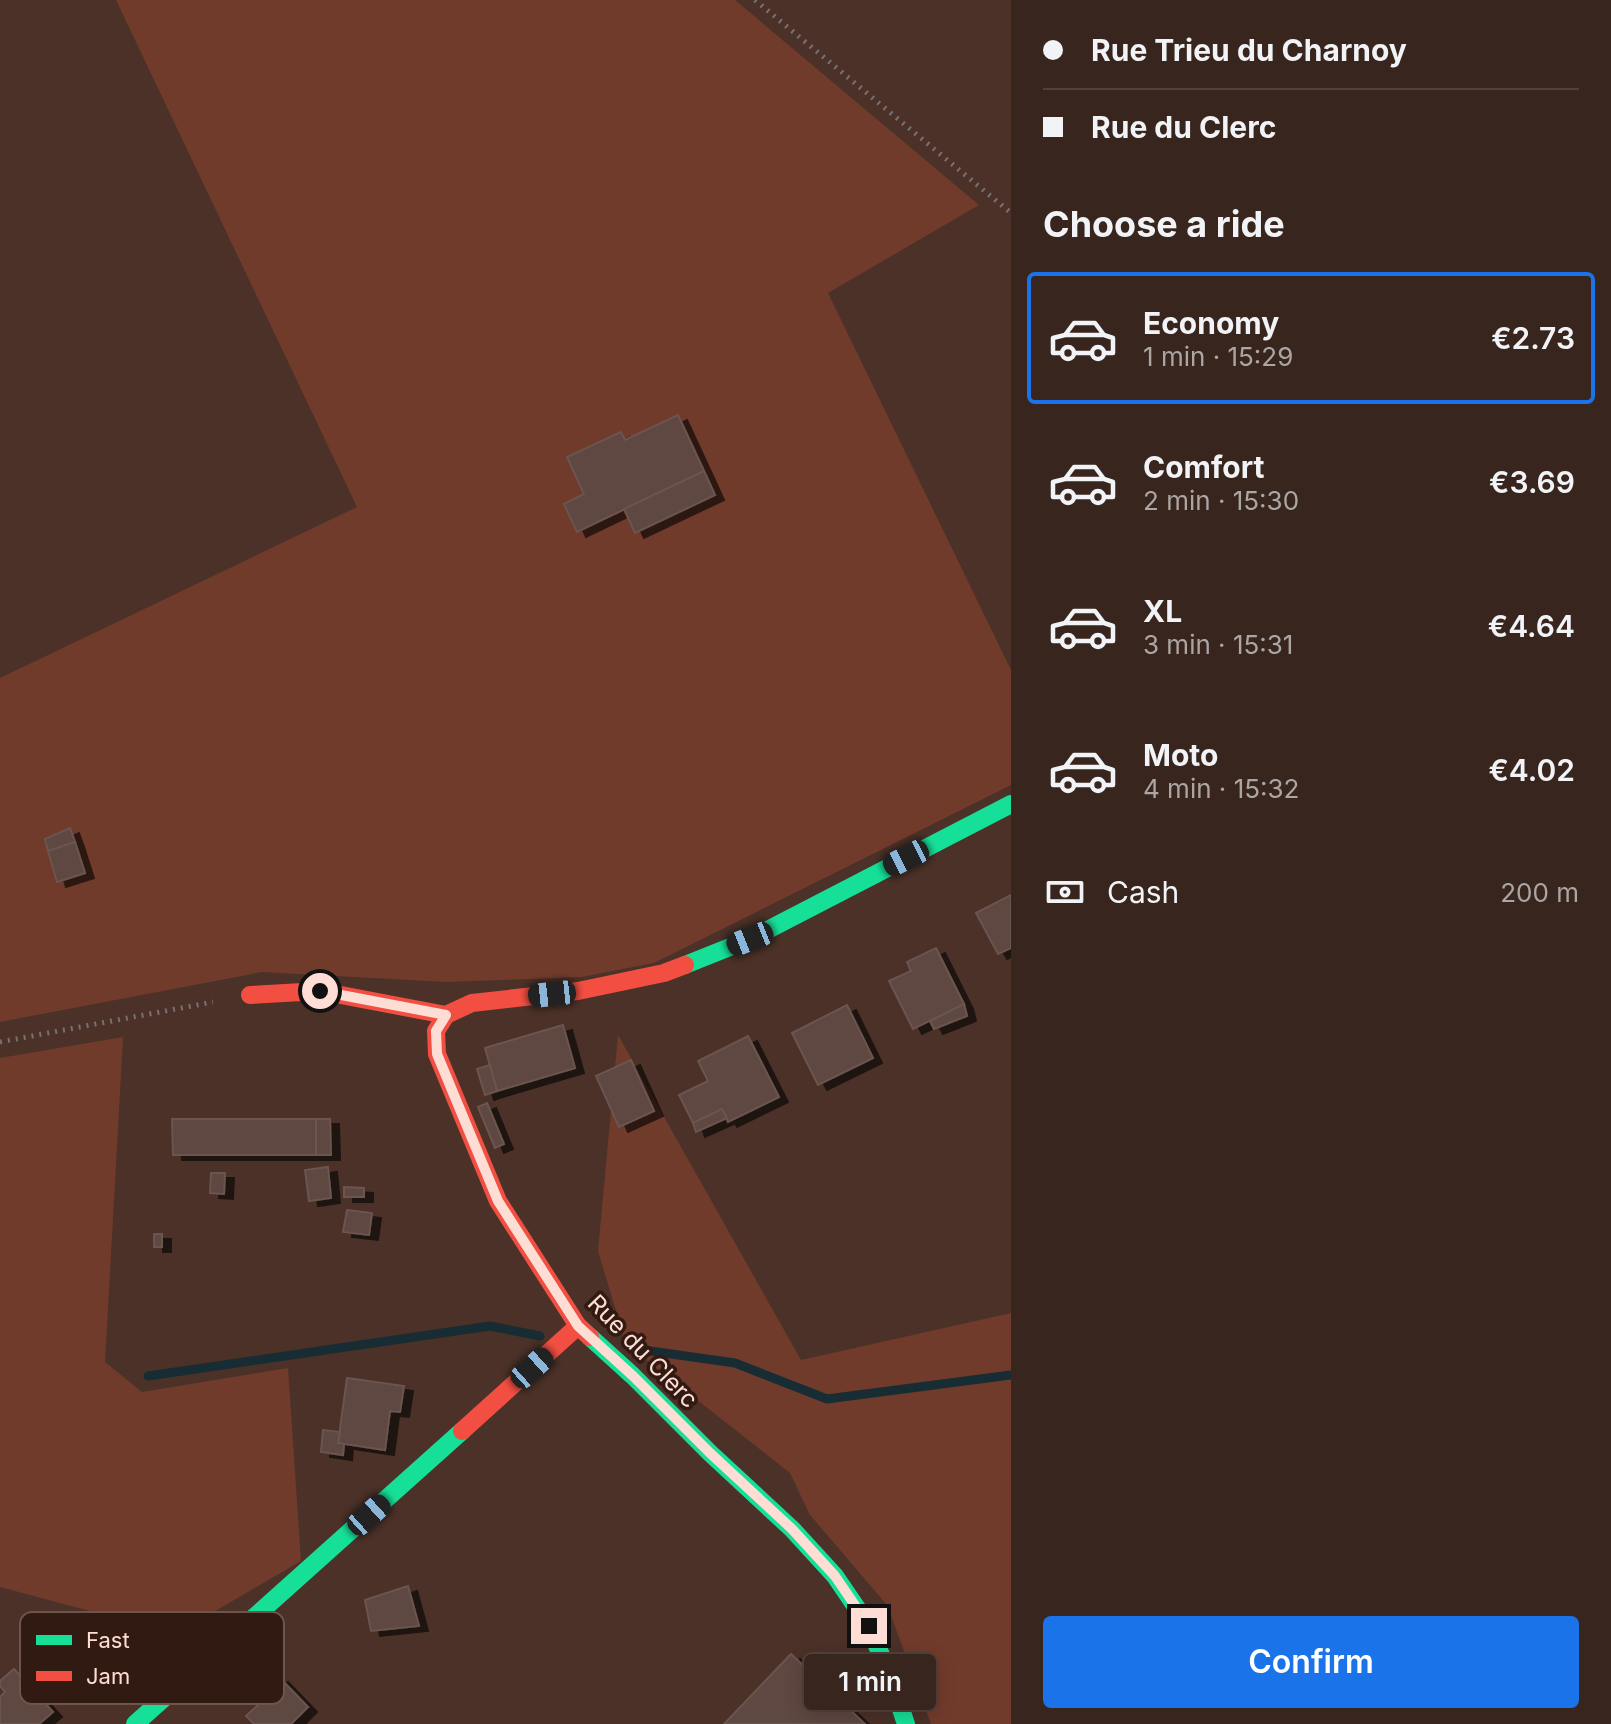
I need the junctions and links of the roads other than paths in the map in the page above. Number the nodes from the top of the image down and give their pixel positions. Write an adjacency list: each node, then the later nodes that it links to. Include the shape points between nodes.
1 (1011, 804): 3 (street, via 750,939 664,973 578,991 472,1003)
2 (250, 995): 3 (street, via 320,991)
3 (446, 1015): 4 (street, Rue du Clerc, via 436,1031 437,1054 498,1201)
4 (578, 1326): 5 (street); 8 (street, Rue du Clerc, via 835,1576 869,1626)
5 (260, 1612)
6 (157, 1704): 7 (street)
7 (135, 1724)
8 (906, 1724)

